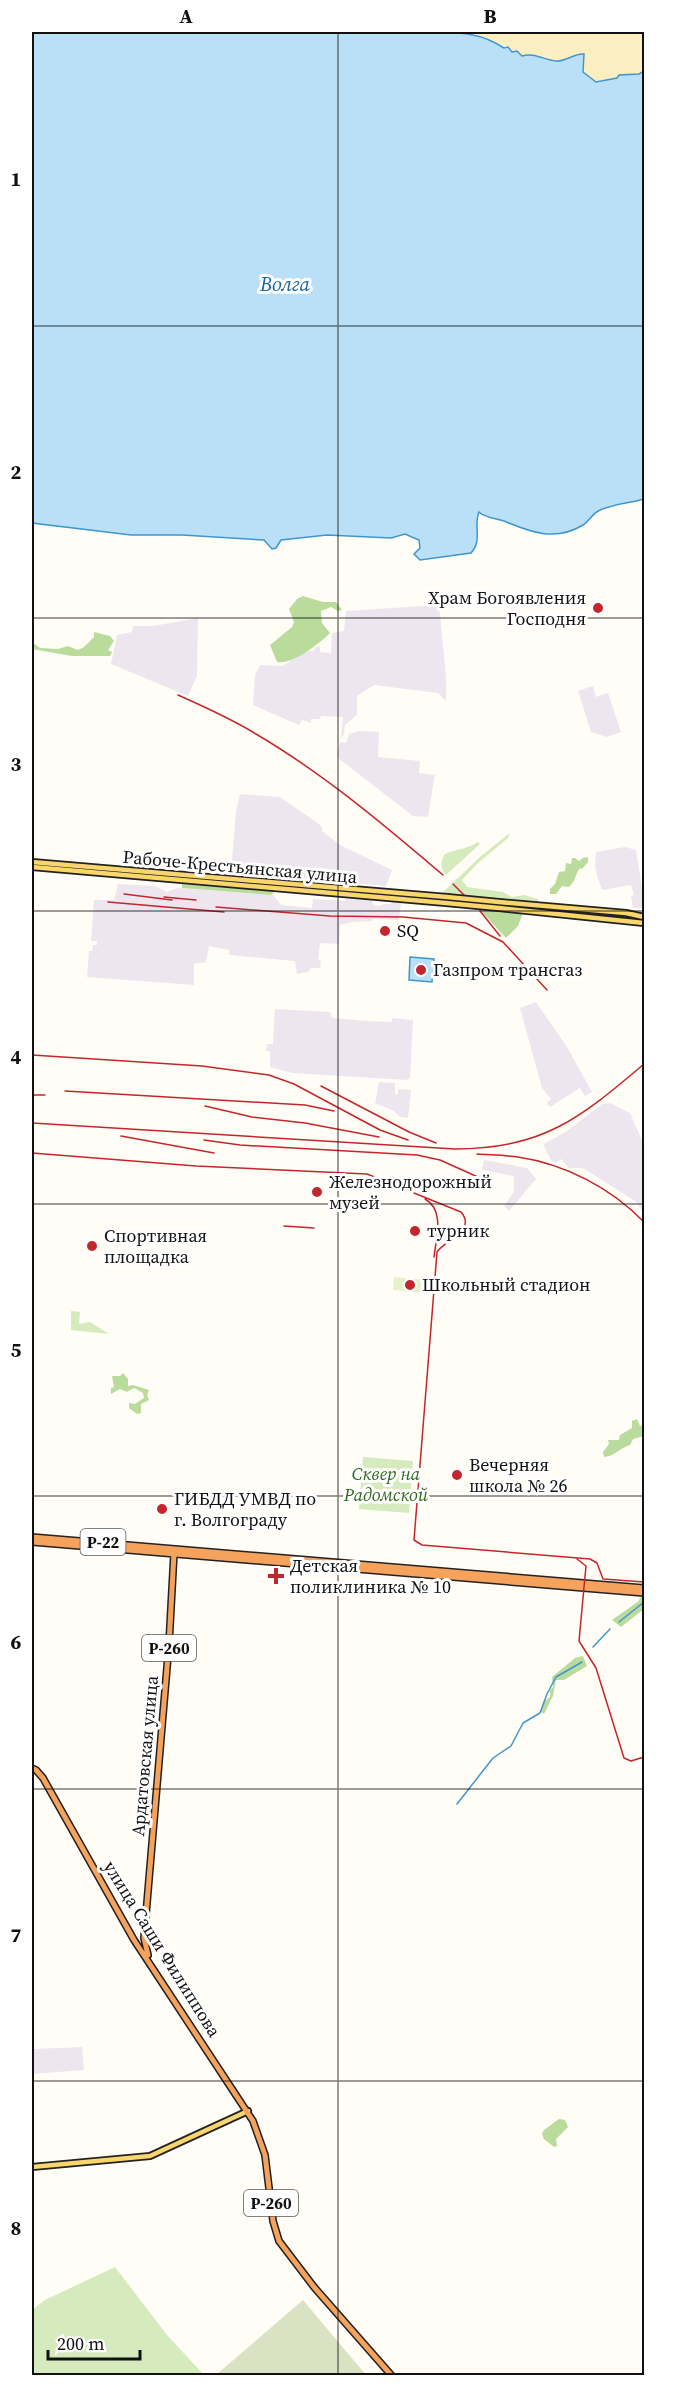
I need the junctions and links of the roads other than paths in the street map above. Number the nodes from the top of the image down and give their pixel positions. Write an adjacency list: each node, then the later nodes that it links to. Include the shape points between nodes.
1 (32, 862): 3 (main road, Рабоче-Крестьянская улица)
2 (32, 867): 3 (main road, Рабоче-Крестьянская улица)
3 (446, 900): 4 (main road, bridge)
4 (499, 904): 5 (main road); 6 (main road)
5 (644, 917)
6 (645, 924)
7 (32, 1537): 9 (highway, Р-22)
8 (32, 1542): 9 (highway, Р-22)
9 (175, 1551): 10 (highway, Р-22); 11 (highway, Р-22); 13 (highway, Ардатовская улица / Р-260)
10 (645, 1588)
11 (645, 1593)
12 (34, 1769): 14 (highway, улица Саши Филиппова / Р-260, via 43,1778)
13 (144, 1938): 14 (highway); 15 (highway, Ардатовская улица / Р-260)
14 (135, 1941): 15 (highway, улица Саши Филиппова / Р-260)
15 (152, 1965): 16 (highway, улица Саши Филиппова / Р-260)
16 (248, 2111): 17 (main road, via 150,2156); 18 (highway, Р-260, via 265,2155 279,2241)
17 (32, 2167)
18 (392, 2376)

